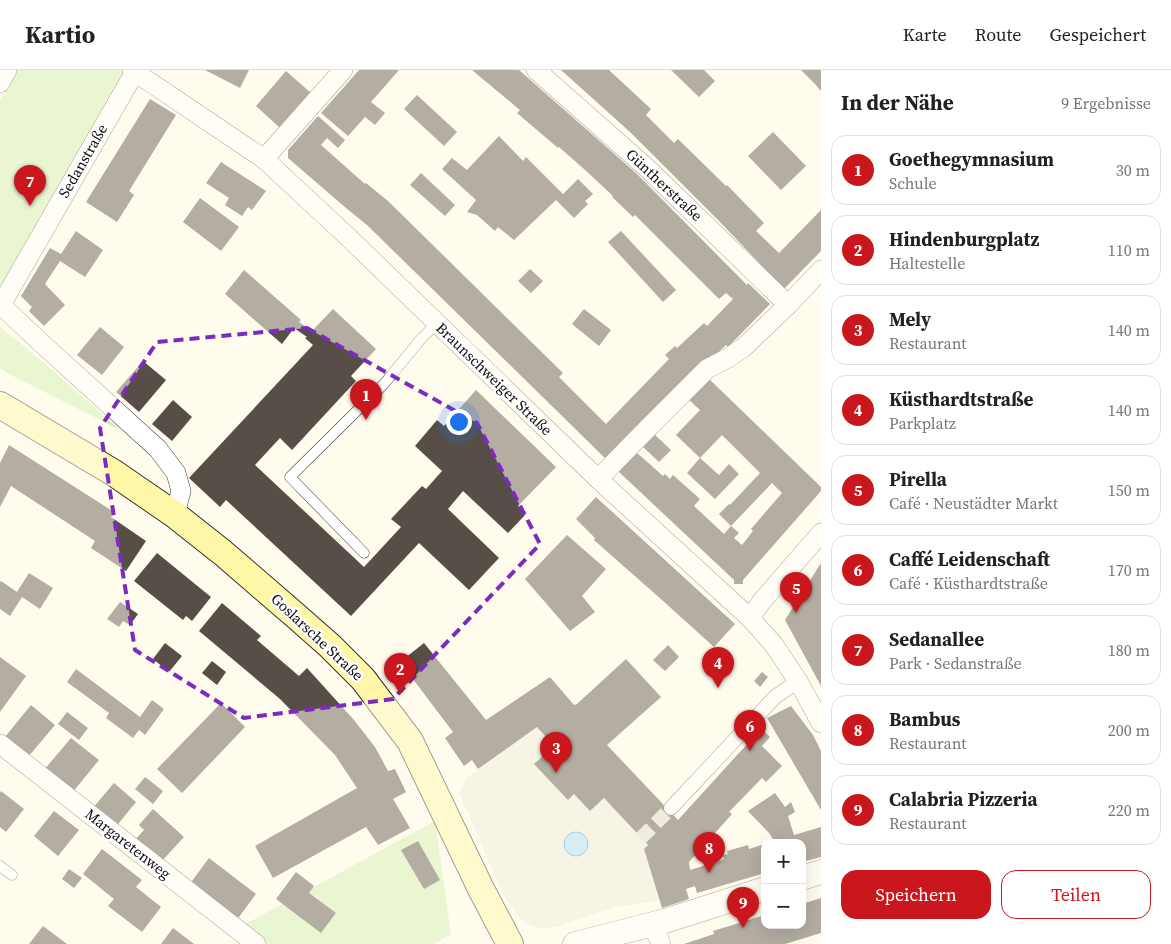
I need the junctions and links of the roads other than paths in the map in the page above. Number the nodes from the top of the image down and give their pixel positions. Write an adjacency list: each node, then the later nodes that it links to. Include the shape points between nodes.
1 (7, 70): 5 (street)
2 (134, 70): 6 (street, Braunschweiger Straße); 8 (street, Sedanstraße)
3 (343, 70): 6 (street)
4 (536, 70): 9 (street, Güntherstraße, via 647,168)
5 (0, 83)
6 (264, 159): 10 (street, Braunschweiger Straße)
7 (821, 270): 9 (street)
8 (1, 305): 13 (street, via 158,449 176,473 180,491)
9 (788, 305): 12 (street, via 743,348 708,369)
10 (437, 323): 12 (street, Braunschweiger Straße); 15 (lane, via 384,384 290,477)
11 (2, 411): 13 (main road, Goslarsche Straße, via 114,473)
12 (598, 479): 16 (street, Braunschweiger Straße)
13 (175, 515): 28 (main road, Goslarsche Straße, via 289,609 363,679 410,741)
14 (821, 533): 16 (street)
15 (364, 553)
16 (750, 618): 17 (street, Braunschweiger Straße)
17 (798, 680): 18 (street, Braunschweiger Straße); 20 (street, via 775,696)
18 (821, 723)
19 (0, 744): 27 (street, Margaretenweg)
20 (671, 808)
21 (0, 866): 23 (lane)
22 (821, 872): 24 (street)
23 (12, 876)
24 (806, 877)
25 (761, 891): 26 (street)
26 (657, 934): 29 (street)
27 (256, 944)
28 (510, 944)
29 (575, 944)

